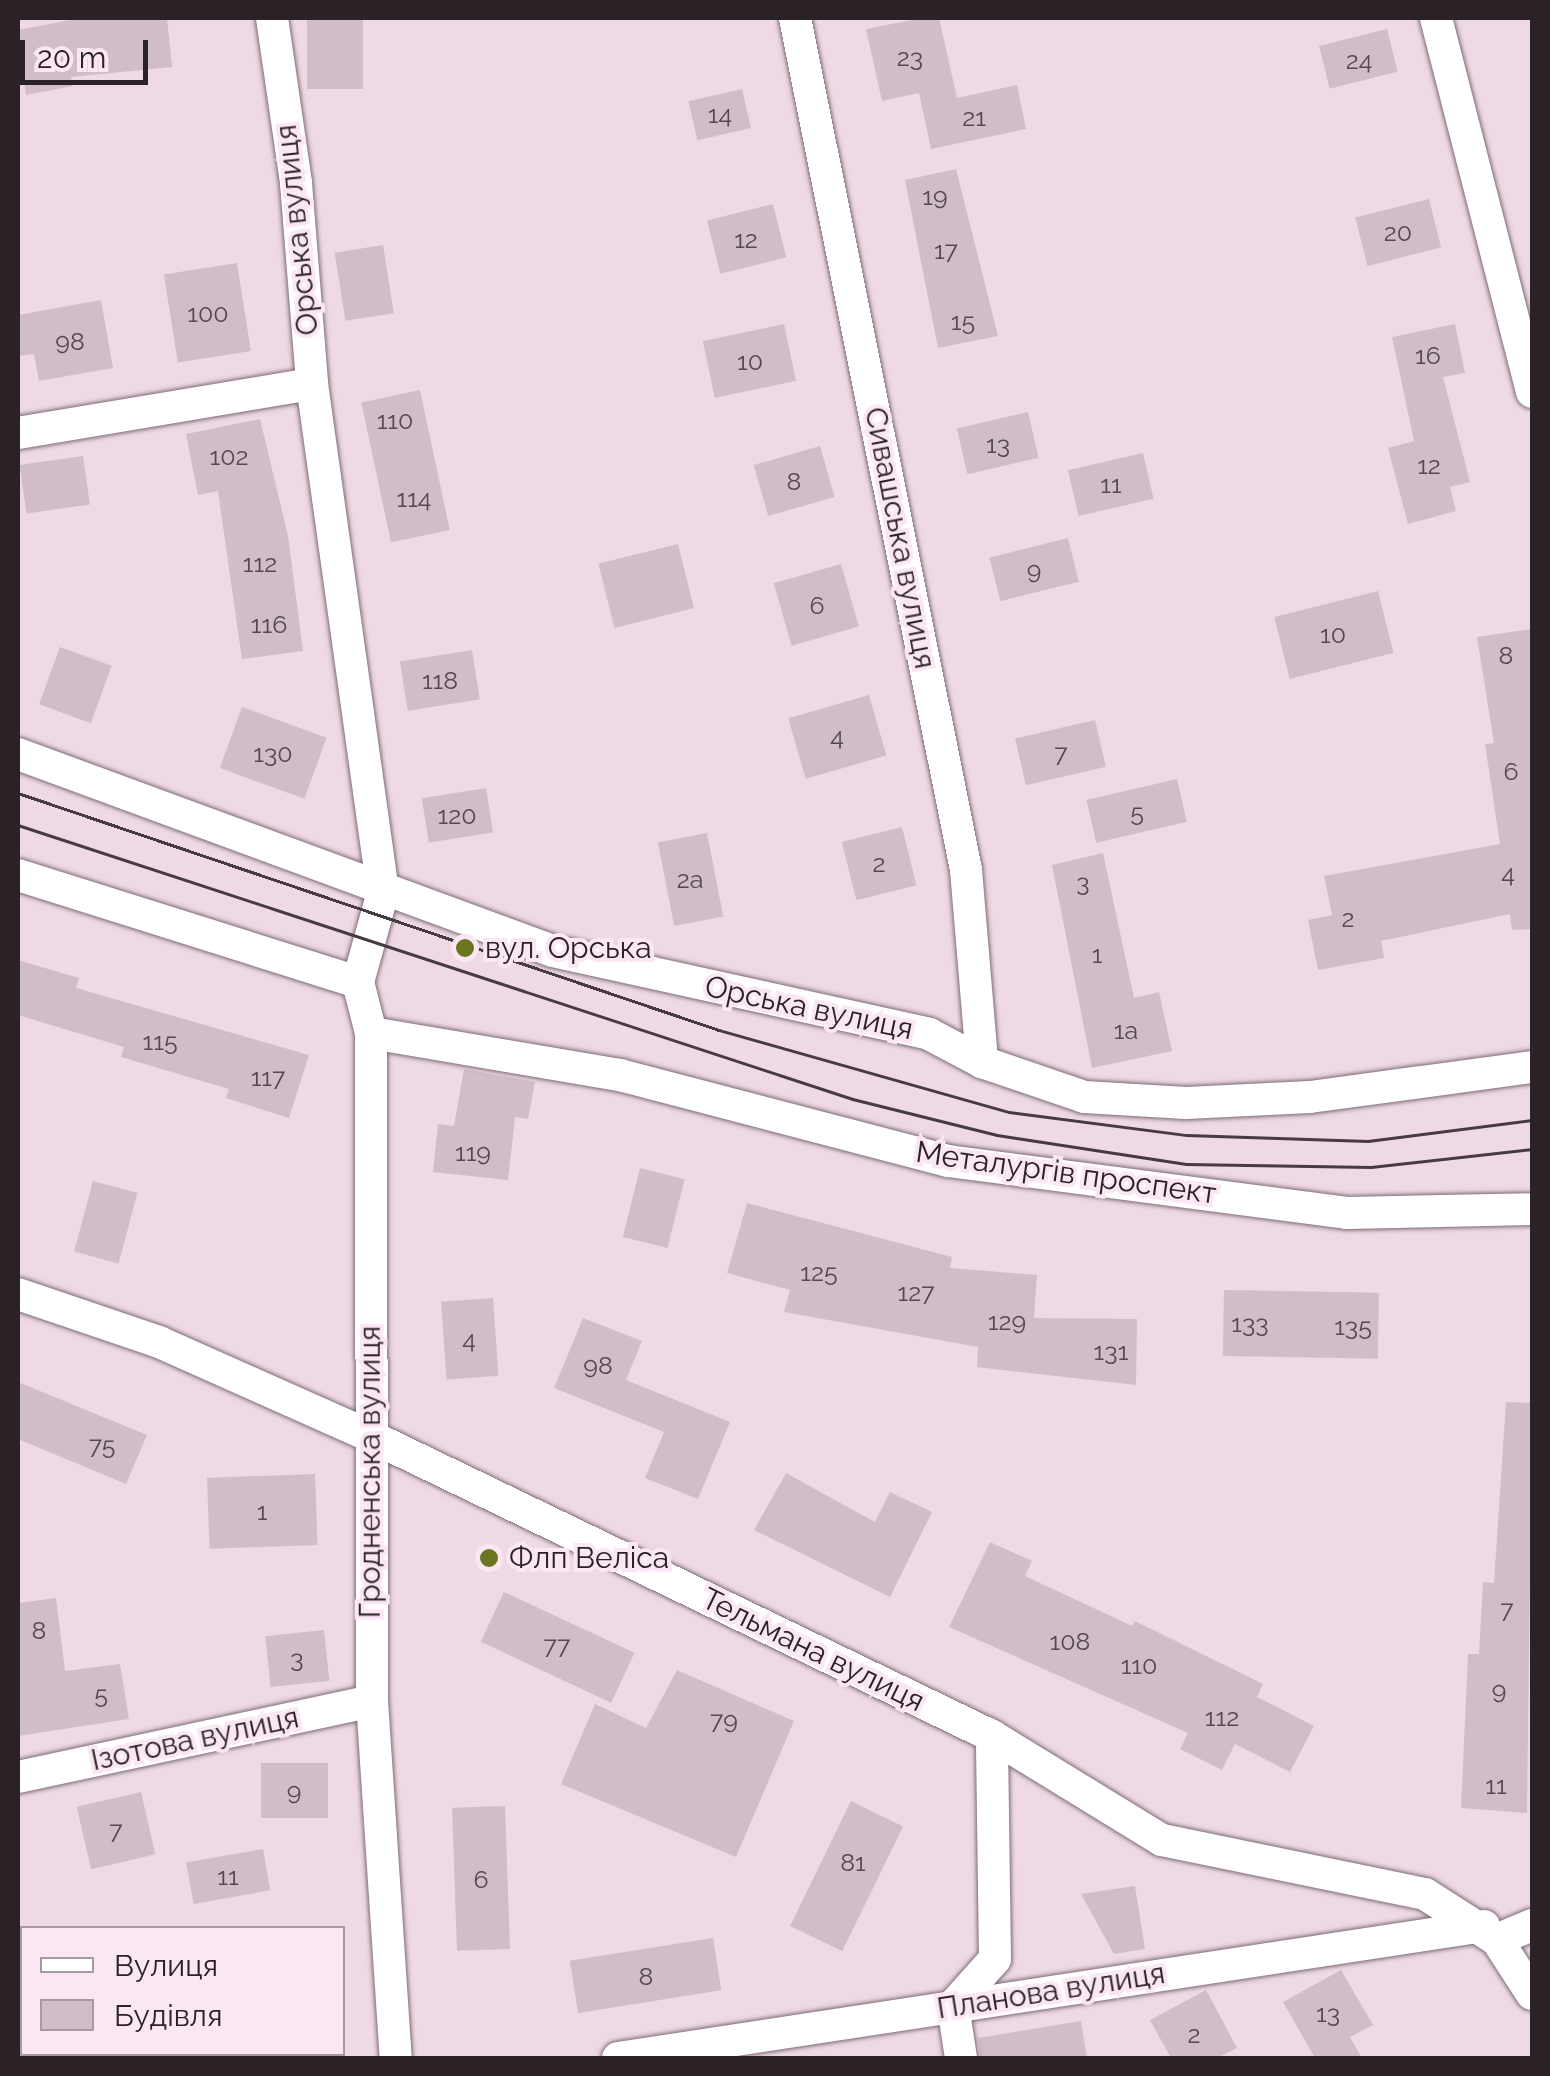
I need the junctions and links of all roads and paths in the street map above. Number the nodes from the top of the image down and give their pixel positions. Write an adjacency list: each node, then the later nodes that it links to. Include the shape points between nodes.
1 (272, 18): 4 (street, Орська вулиця, via 296,183)
2 (795, 18): 12 (street, Сивашська вулиця, via 966,870)
3 (1436, 18): 5 (street)
4 (312, 384): 6 (street); 9 (street, Орська вулиця)
5 (1532, 392)
6 (18, 433)
7 (18, 754): 9 (street, Орська вулиця)
8 (18, 875): 10 (street)
9 (383, 892): 10 (street); 12 (street, Орська вулиця, via 553,951 929,1034)
10 (358, 982): 11 (street, Гродненська вулиця)
11 (372, 1033): 14 (street, Металургів проспект, via 620,1075 948,1162 1347,1212); 16 (street, Гродненська вулиця)
12 (982, 1062): 13 (street, Орська вулиця, via 1084,1098 1186,1103 1310,1097)
13 (1532, 1068)
14 (1532, 1209)
15 (18, 1294): 16 (street, Тельмана вулиця, via 159,1342)
16 (368, 1435): 17 (street, Гродненська вулиця); 18 (street, Тельмана вулиця)
17 (372, 1701): 19 (street, Ізотова вулиця); 24 (street, Гродненська вулиця)
18 (992, 1736): 21 (street, Тельмана вулиця, via 1162,1840 1425,1894); 23 (street, via 995,1959)
19 (18, 1776)
20 (1532, 1925): 21 (street, Планова вулиця)
21 (1491, 1933): 22 (street); 23 (street, Планова вулиця)
22 (1532, 1994)
23 (953, 2006): 25 (street, Планова вулиця); 26 (street)
24 (396, 2058)
25 (618, 2058)
26 (960, 2058)

